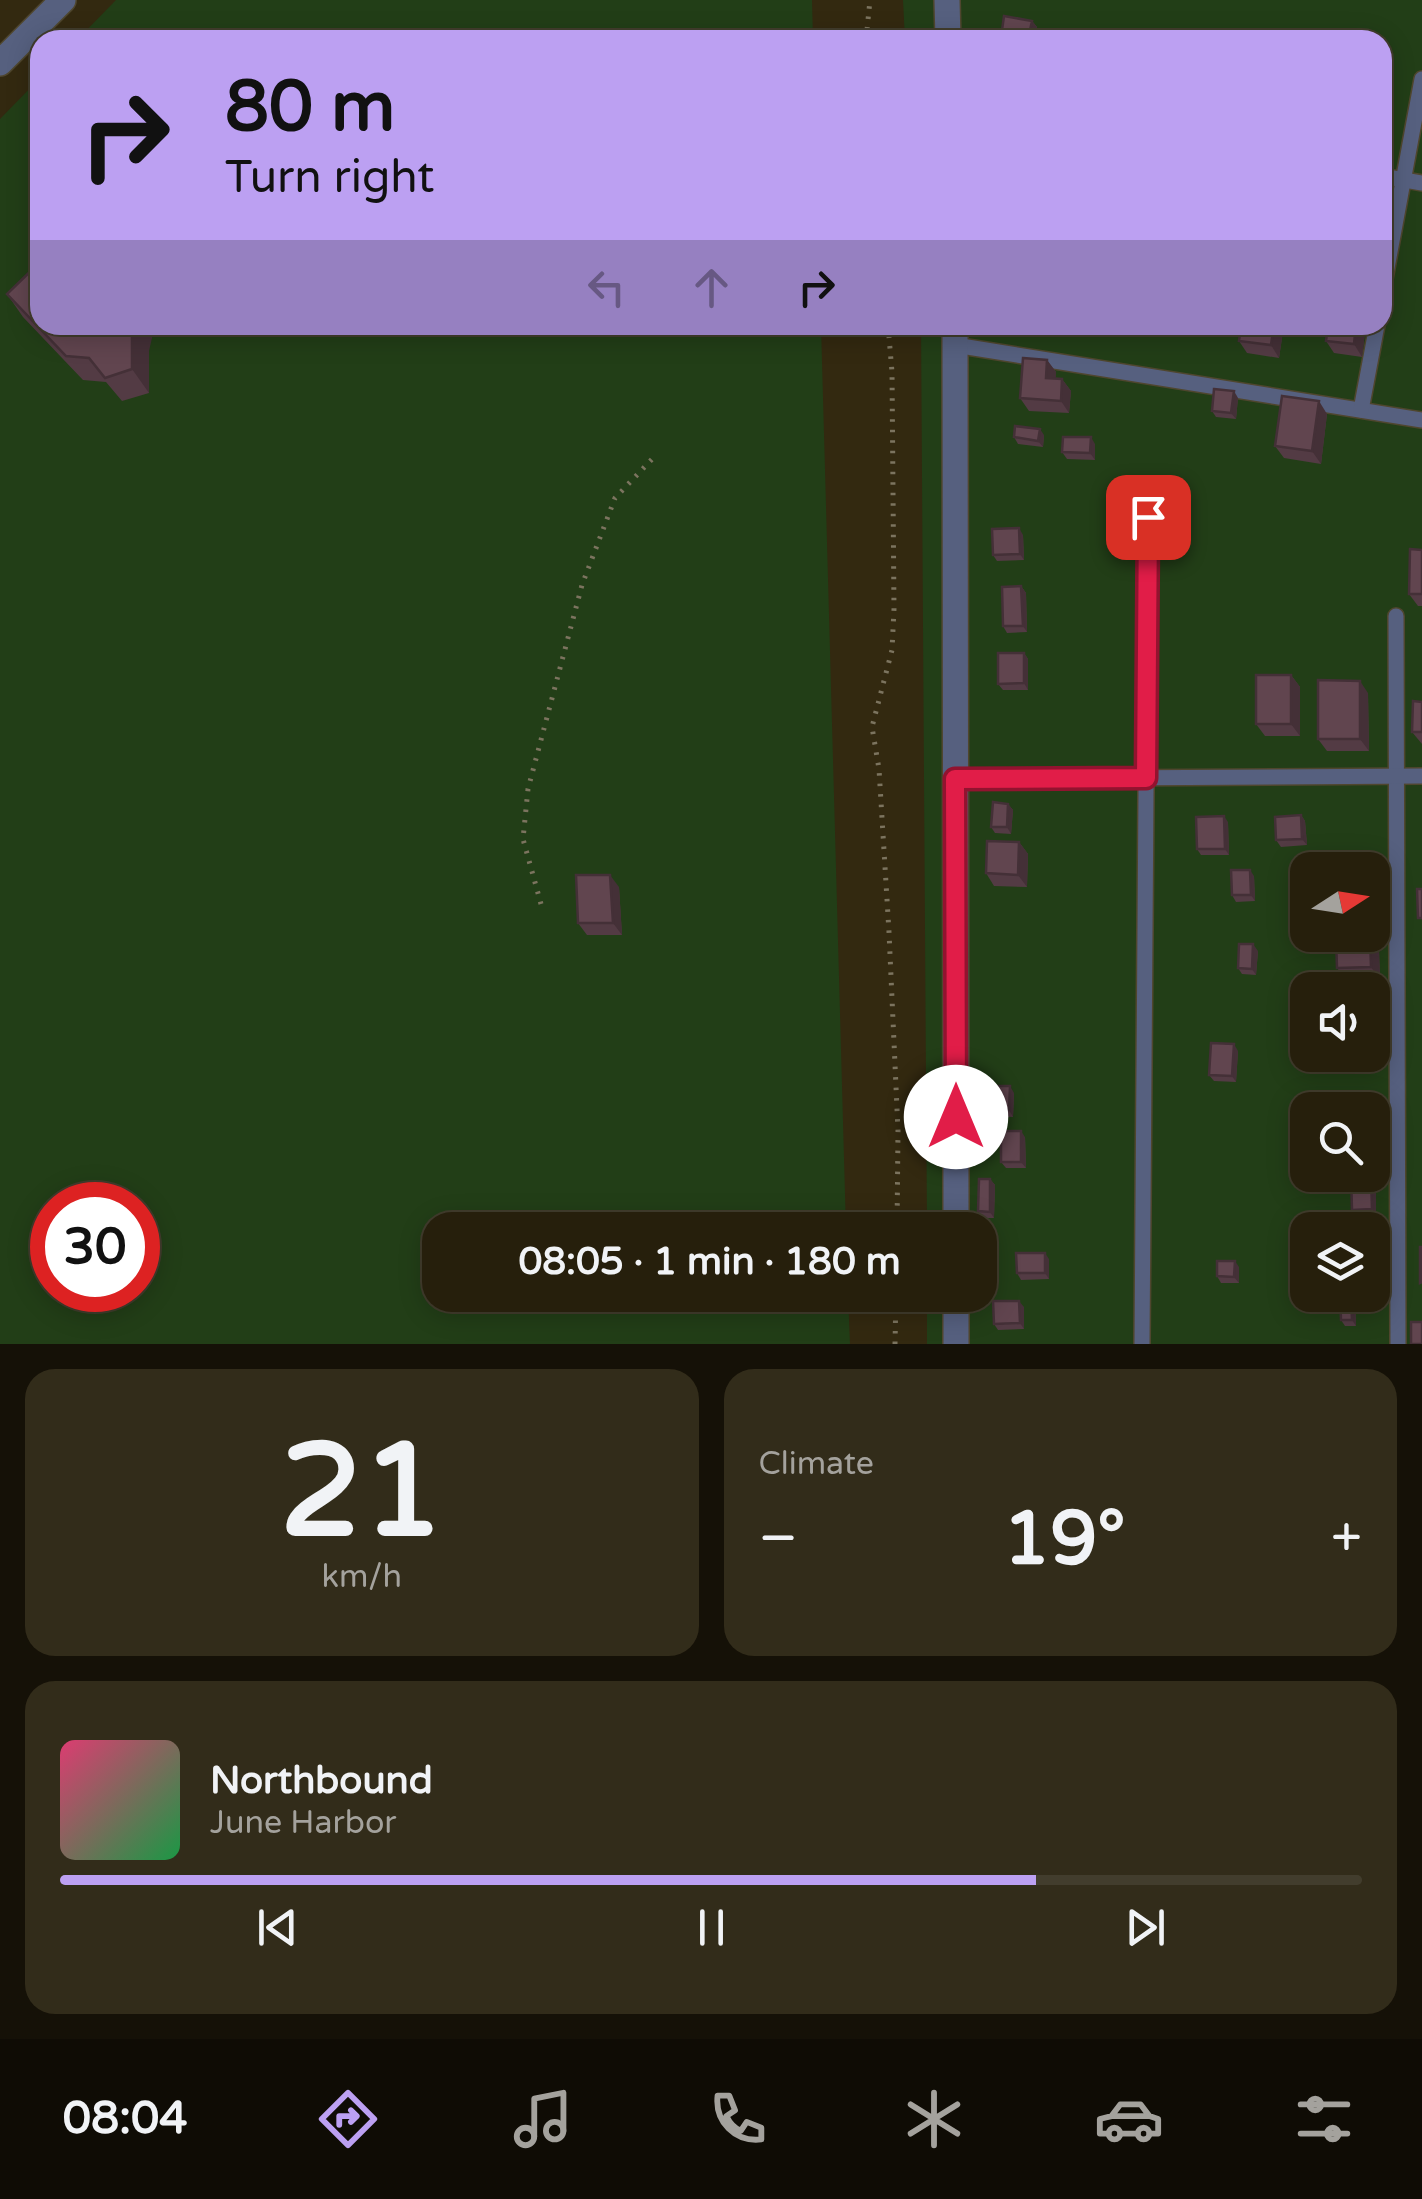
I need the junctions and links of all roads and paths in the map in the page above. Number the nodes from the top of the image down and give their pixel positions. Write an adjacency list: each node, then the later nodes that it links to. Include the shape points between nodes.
1 (63, 0): 4 (street)
2 (870, 0): 5 (path)
3 (946, 0): 6 (street)
4 (33, 30)
5 (867, 30)
6 (948, 30)
7 (30, 33): 8 (street)
8 (0, 63)
9 (1422, 79): 11 (lane)
10 (1392, 178): 11 (lane)
11 (1404, 180): 12 (lane); 13 (lane)
12 (1422, 182)
13 (1392, 242)
14 (889, 335): 27 (path, via 894,622 872,727 892,992)
15 (955, 335): 17 (lane); 25 (street)
16 (1375, 335): 17 (lane)
17 (1361, 410): 18 (lane)
18 (1422, 420)
19 (655, 456): 26 (path, via 615,498 582,585 528,789 523,839)
20 (1148, 517): 24 (lane)
21 (1396, 616): 22 (lane)
22 (1396, 776): 23 (lane); 24 (lane); 34 (lane)
23 (1422, 776)
24 (1146, 778): 25 (lane); 33 (lane)
25 (955, 779): 28 (street)
26 (541, 904)
27 (896, 1212)
28 (956, 1212)
29 (896, 1312): 31 (path)
30 (956, 1312): 32 (street)
31 (895, 1344)
32 (956, 1344)
33 (1142, 1344)
34 (1398, 1344)

